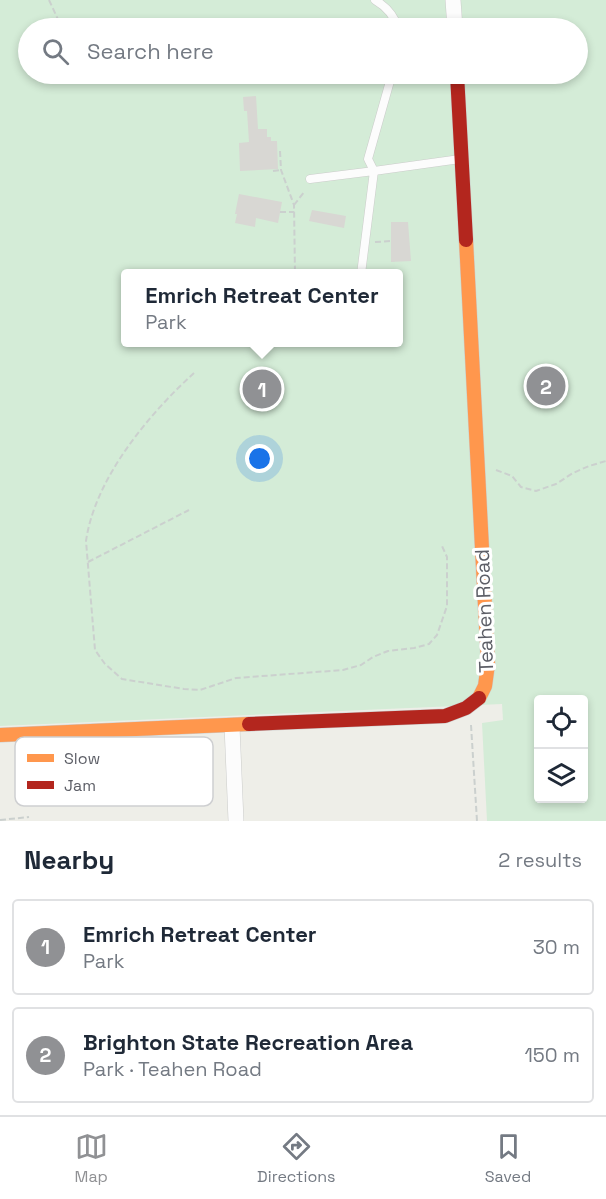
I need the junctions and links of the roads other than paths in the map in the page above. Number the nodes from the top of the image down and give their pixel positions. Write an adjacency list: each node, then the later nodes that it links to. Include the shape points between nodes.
1 (375, 0): 3 (lane)
2 (453, 0): 4 (street)
3 (394, 18)
4 (454, 18)
5 (389, 84): 8 (lane, via 368,159)
6 (457, 84): 7 (street, Teahen Road)
7 (461, 159): 8 (lane); 11 (street, Teahen Road, via 488,664 480,699 445,716)
8 (374, 171): 9 (lane); 10 (lane)
9 (310, 179)
10 (362, 269)
11 (232, 726): 12 (street); 13 (street)
12 (0, 735)
13 (236, 821)

